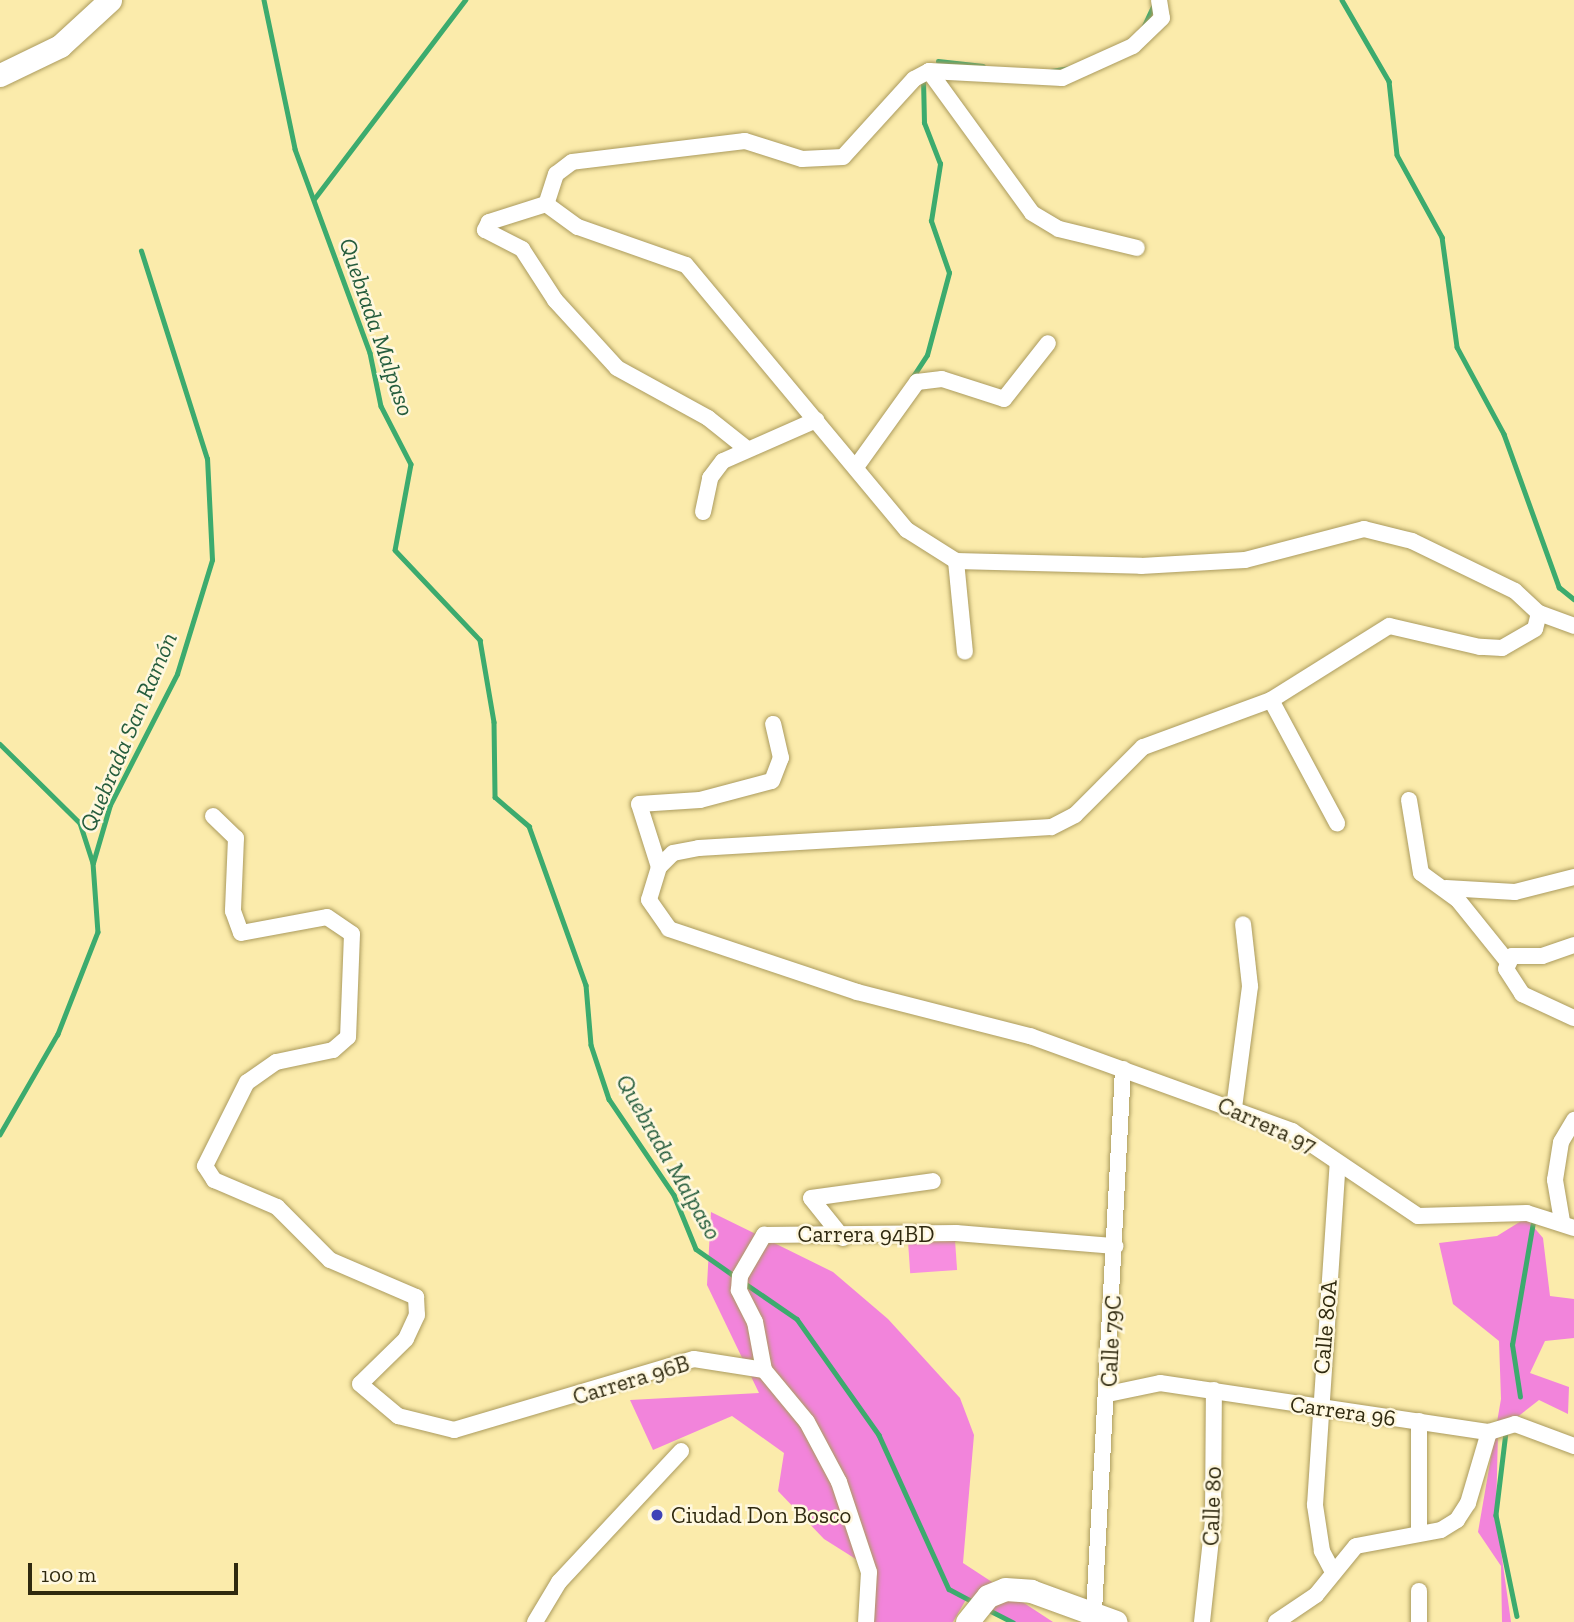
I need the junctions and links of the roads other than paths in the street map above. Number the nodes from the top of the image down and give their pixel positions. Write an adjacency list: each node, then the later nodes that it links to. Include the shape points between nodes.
1 (110, 0): 4 (street, via 60,46)
2 (1160, 0): 3 (street, via 1161,18 1150,33 1113,58 1062,78)
3 (929, 71): 5 (street, via 915,79 843,157 802,159 745,141 572,162 556,174); 6 (street, via 1032,213 1059,229)
4 (0, 75)
5 (546, 204): 8 (street, via 578,227 686,265); 9 (street, via 489,222 485,230 514,241 555,300 617,368 708,418)
6 (1137, 248)
7 (1048, 343): 10 (street, via 1004,399 942,379 917,382)
8 (816, 420): 9 (street); 10 (street)
9 (747, 449): 11 (street, via 716,468)
10 (856, 467): 12 (street, via 907,530)
11 (703, 512)
12 (956, 561): 13 (street, via 1141,566 1244,559 1364,529 1412,541 1490,577); 15 (street)
13 (1539, 613): 14 (street); 16 (street, via 1526,639 1502,648 1389,626)
14 (1574, 626)
15 (965, 652)
16 (1271, 701): 20 (street); 21 (street, via 1143,747 1075,816 1051,827 699,848 673,853)
17 (773, 724): 21 (street, via 781,758 772,781 700,800 640,803 642,830)
18 (1409, 800): 23 (street, via 1417,864 1426,878)
19 (213, 816): 36 (street, Carrera 96B, via 236,838 233,911 241,933 327,917 352,934 348,1037 333,1050 276,1062 247,1082 205,1167 214,1180 277,1207 330,1260 416,1297 417,1315 406,1339 360,1384 398,1416 454,1430 694,1359)
20 (1337, 823)
21 (659, 867): 28 (street, Carrera 97, via 649,900 669,929 857,992 1030,1036)
22 (1574, 877): 23 (street, via 1515,892)
23 (1446, 888): 26 (street)
24 (1243, 924): 29 (street, via 1250,986)
25 (1574, 945): 26 (street)
26 (1507, 961): 27 (street, via 1511,982 1522,994)
27 (1574, 1018)
28 (1124, 1069): 29 (street, Carrera 97); 35 (street, Calle 79C)
29 (1234, 1108): 31 (street, Carrera 97, via 1318,1144)
30 (1574, 1120): 33 (street, via 1556,1170)
31 (1338, 1163): 33 (street, Carrera 97, via 1418,1216 1527,1213); 39 (street, Calle 80A)
32 (933, 1181): 34 (street, via 811,1198)
33 (1568, 1224)
34 (842, 1238): 35 (street, Carrera 94BD, via 956,1233); 36 (street, Carrera 94BD, via 758,1240 739,1290 755,1322)
35 (1115, 1246): 38 (street, Calle 79C)
36 (764, 1370): 51 (street, via 807,1422 839,1482 869,1572)
37 (1214, 1390): 38 (street, Carrera 96, via 1160,1383); 39 (street, Carrera 96); 53 (street, Calle 80, via 1213,1521)
38 (1108, 1395): 48 (street, Calle 79C)
39 (1318, 1409): 40 (street, Carrera 96); 45 (street, Calle 80A, via 1315,1505 1322,1550)
40 (1419, 1421): 41 (street, Carrera 96); 44 (street)
41 (1489, 1432): 42 (street, Carrera 96, via 1515,1424); 44 (street, via 1468,1503 1441,1530)
42 (1574, 1446)
43 (681, 1451): 50 (street, via 559,1582)
44 (1419, 1533): 45 (street, via 1366,1541)
45 (1333, 1572): 49 (street, via 1316,1595)
46 (1419, 1591): 54 (street)
47 (977, 1610): 48 (street, via 1006,1589 1031,1591)
48 (1094, 1612): 52 (street)
49 (1287, 1619)
50 (535, 1622)
51 (866, 1622)
52 (1116, 1622)
53 (1202, 1622)
54 (1419, 1622)

